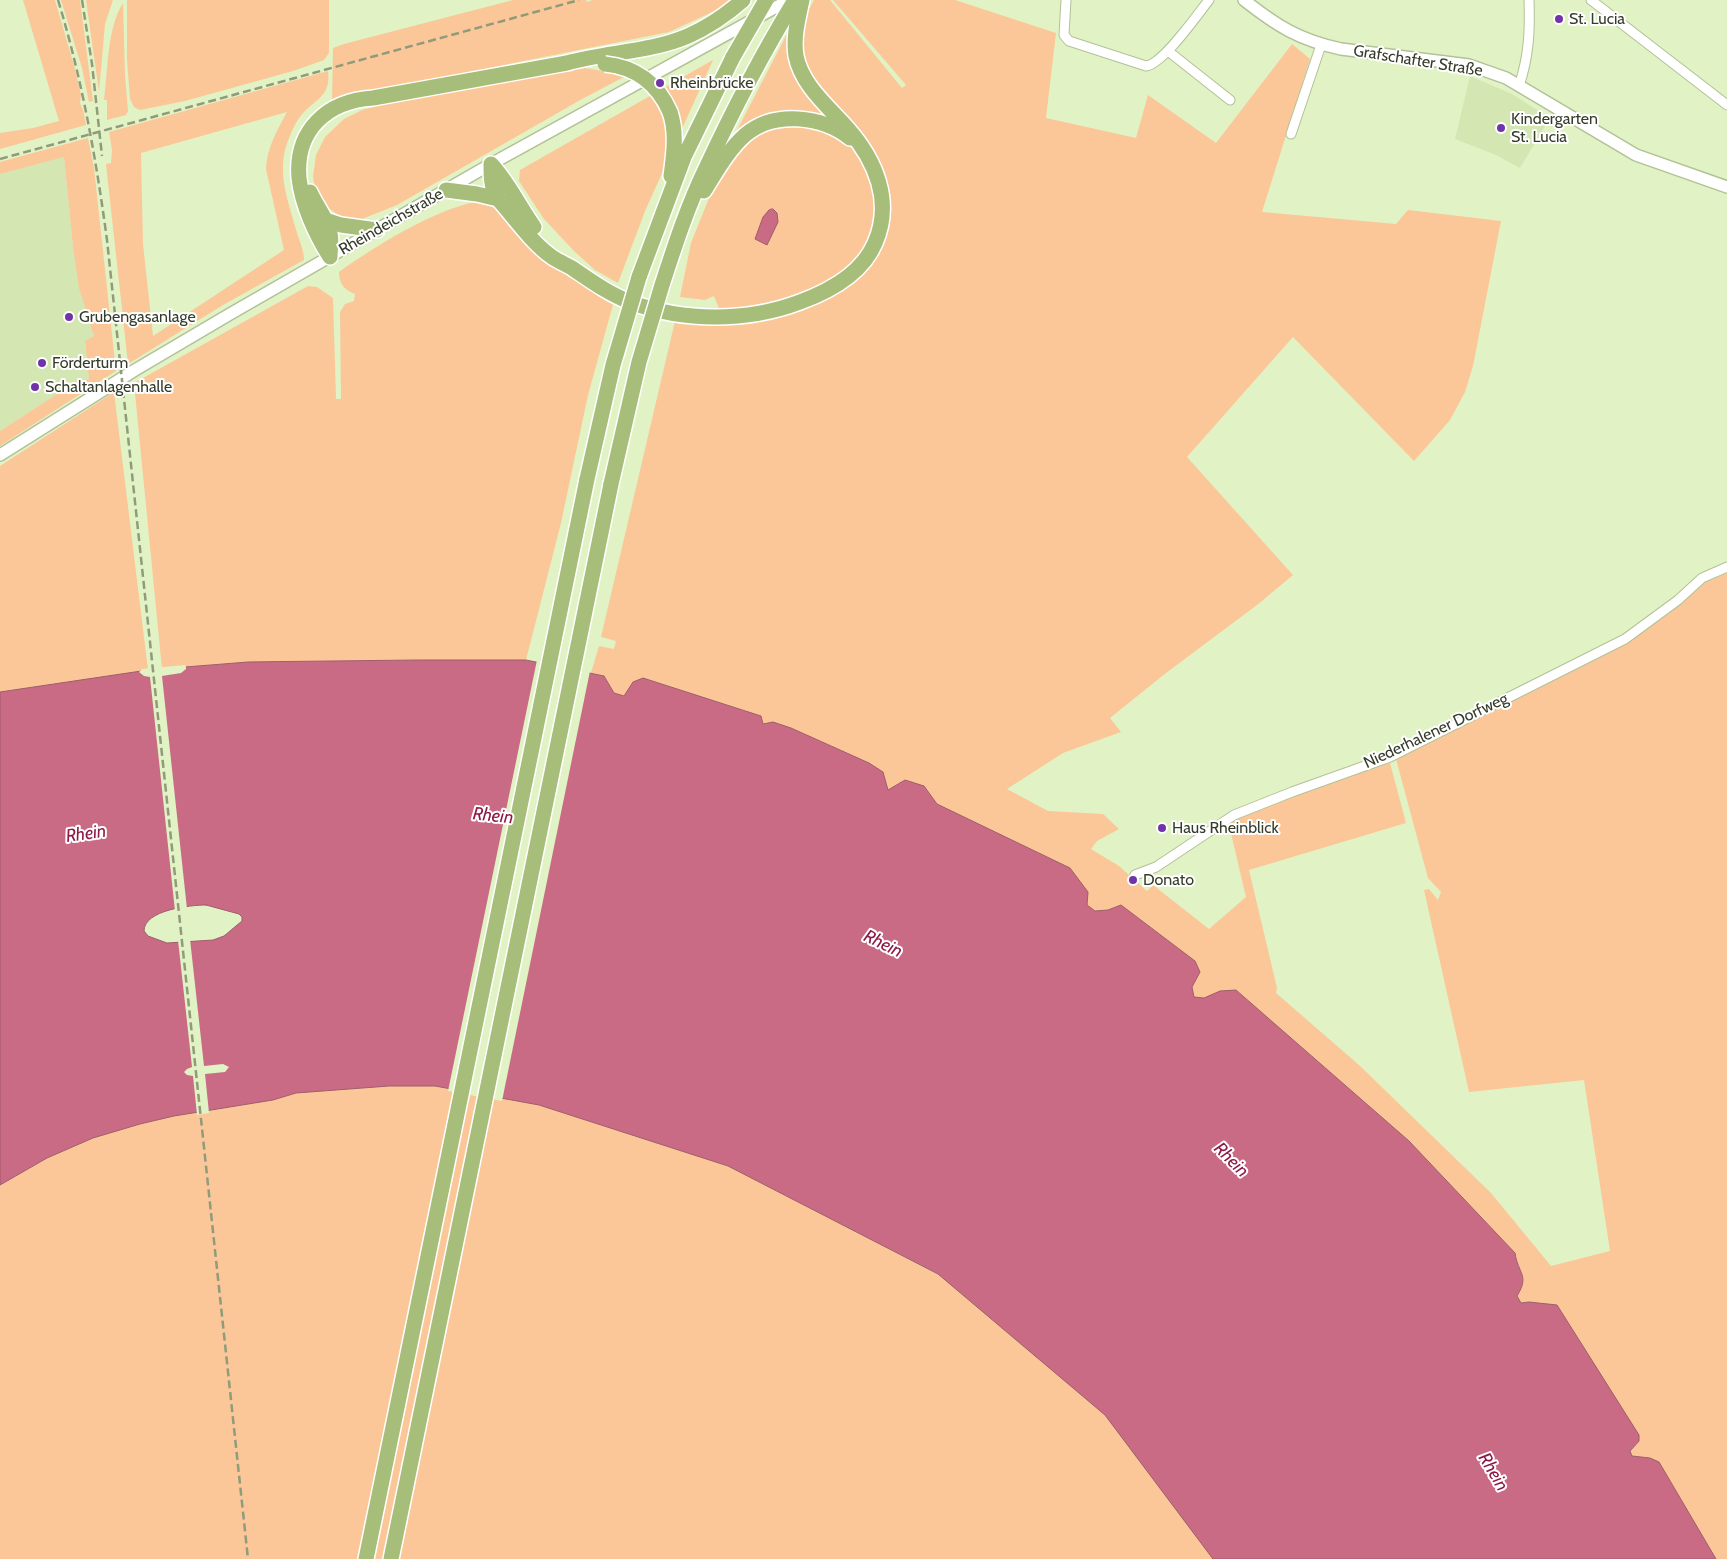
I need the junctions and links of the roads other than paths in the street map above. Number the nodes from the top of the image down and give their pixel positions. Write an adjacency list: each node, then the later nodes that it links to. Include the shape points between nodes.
1 (743, 0): 13 (highway, via 719,19 688,36)
2 (766, 0): 23 (highway, bridge, via 733,57)
3 (789, 0): 20 (main road, Rheindeichstraße)
4 (795, 0): 27 (highway, via 747,84 705,169)
5 (802, 0): 19 (highway, via 795,42 802,71 819,98 849,130)
6 (1209, 0): 12 (street)
7 (1244, 0): 11 (main road, Grafschafter Straße, via 1274,23)
8 (1529, 0): 14 (street, via 1529,44)
9 (1591, 0): 17 (street)
10 (1064, 2): 12 (street, via 1064,36 1069,42 1146,66 1152,66)
11 (1321, 45): 14 (main road, Grafschafter Straße, via 1469,65); 18 (street)
12 (1168, 51): 16 (street)
13 (567, 63): 15 (highway); 23 (highway, bridge, via 614,65 632,71 649,81 661,95 673,120 675,142)
14 (1519, 86): 21 (main road, Grafschafter Straße, via 1636,155)
15 (373, 98): 25 (highway, via 348,109 330,122 310,152 310,192); 28 (highway, via 345,102 325,113 307,135 302,150 299,179 303,195 317,236)
16 (1230, 100)
17 (1727, 105)
18 (1291, 134)
19 (859, 146): 27 (highway, via 844,134 814,121 785,119 747,133 735,144); 29 (highway, via 874,167 882,193 879,233 875,245 859,267 838,284 810,299 747,316 680,314 622,298)
20 (491, 164): 22 (main road, Rheindeichstraße); 24 (highway, via 491,181); 29 (highway, via 534,228)
21 (1727, 187)
22 (446, 190): 24 (highway); 26 (main road, Rheindeichstraße)
23 (668, 197): 33 (highway, bridge, via 639,277 611,373 587,479)
24 (498, 199): 29 (highway, via 539,245)
25 (326, 220): 26 (highway); 28 (highway, via 330,232)
26 (377, 230): 28 (main road, Rheindeichstraße)
27 (679, 233): 34 (highway, bridge, via 639,362 611,484)
28 (330, 257): 30 (main road, Rheindeichstraße, via 134,370)
29 (571, 268)
30 (0, 455)
31 (1727, 567): 32 (street, Niederhalener Dorfweg, via 1702,578 1625,639 1390,756 1234,815 1156,868)
32 (1135, 875)
33 (366, 1559)
34 (390, 1559)

